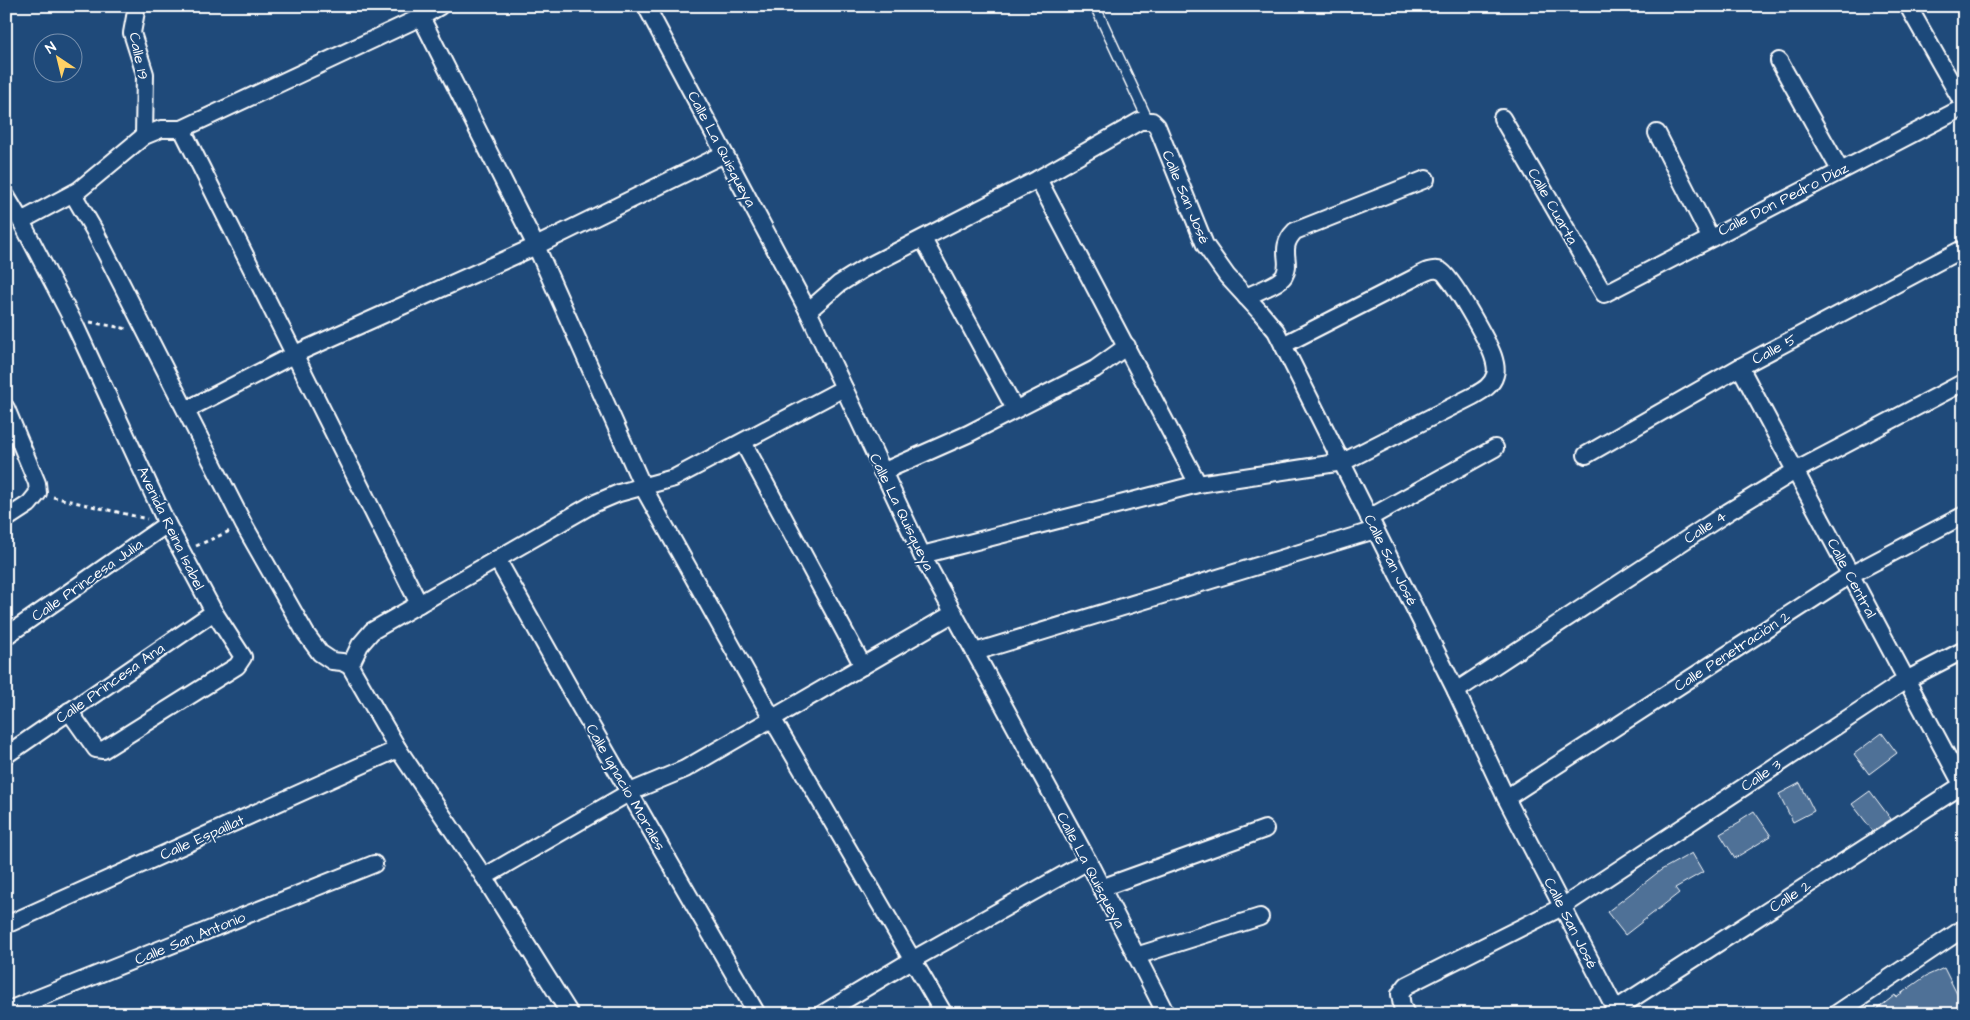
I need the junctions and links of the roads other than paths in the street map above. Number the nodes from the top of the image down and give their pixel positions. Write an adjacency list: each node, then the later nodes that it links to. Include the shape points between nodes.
1 (137, 6): 13 (street, Calle 19, via 132,32 145,74)
2 (440, 6): 6 (street)
3 (646, 6): 14 (street, Calle La Quisqueya)
4 (1095, 6): 10 (lane)
5 (1908, 6): 8 (street)
6 (421, 17): 11 (street); 23 (street)
7 (1779, 61): 15 (street)
8 (1964, 106): 15 (street, Calle Don Pedro Díaz)
9 (1502, 118): 25 (street, Calle Cuarta)
10 (1148, 120): 16 (street, via 1140,120); 26 (street, Calle San José, via 1156,126 1205,245)
11 (182, 129): 13 (street, via 161,129); 30 (street)
12 (1657, 133): 21 (street)
13 (144, 136): 18 (street)
14 (724, 154): 23 (street); 27 (street, Calle La Quisqueya)
15 (1840, 170): 21 (street, Calle Don Pedro Díaz)
16 (1038, 179): 22 (street); 28 (street)
17 (1426, 179): 26 (street, via 1295,231 1288,239 1284,276)
18 (73, 194): 20 (street); 35 (street)
19 (6, 196): 20 (street, Avenida Reina Isabel)
20 (21, 221): 47 (street, Avenida Reina Isabel, via 75,325)
21 (1710, 237): 25 (street, Calle Don Pedro Díaz)
22 (923, 238): 27 (street, via 839,284); 36 (street)
23 (536, 246): 30 (street); 44 (street)
24 (1964, 248): 31 (street, Calle 5)
25 (1604, 294)
26 (1246, 296): 29 (street, Calle San José, via 1276,332)
27 (808, 311): 33 (street, Calle La Quisqueya)
28 (1127, 346): 36 (street, via 1095,369); 43 (street)
29 (1283, 346): 40 (street, Calle San José); 40 (street, via 1416,277 1436,270 1442,271 1454,285 1493,355 1496,374 1487,388)
30 (295, 354): 35 (street); 52 (street)
31 (1740, 367): 39 (street, Calle 5); 41 (street, Calle Central)
32 (1964, 382): 41 (street, Calle 4)
33 (844, 388): 37 (street); 42 (street, Calle La Quisqueya)
34 (6, 408): 46 (street, via 37,482 38,494)
35 (186, 410): 58 (street, via 244,524 306,634 320,653 332,661)
36 (1015, 410): 42 (street)
37 (743, 442): 44 (street, via 674,478); 59 (street)
38 (1496, 448): 48 (street)
39 (1586, 456)
40 (1343, 462): 43 (street); 48 (street, Calle San José)
41 (1794, 471): 51 (street, Calle Central); 61 (street, Calle 4)
42 (882, 472): 49 (street, Calle La Quisqueya)
43 (1198, 484): 49 (street)
44 (642, 487): 50 (street, via 593,504); 63 (street)
45 (1964, 515): 51 (street, Calle Penetración 2)
46 (6, 519)
47 (167, 524): 53 (street, Avenida Reina Isabel); 55 (street, Calle Princesa Julia)
48 (1372, 524): 57 (street); 61 (street, Calle San José)
49 (922, 555): 54 (street, Calle La Quisqueya)
50 (497, 559): 52 (street); 67 (street, Calle Ignacio Morales)
51 (1850, 575): 60 (street, Calle Central); 68 (street, Calle Penetración 2)
52 (419, 604): 58 (street, via 372,631 360,645)
53 (214, 612): 62 (street, Calle Princesa Ana); 62 (street, Avenida Reina Isabel, via 243,657 236,666 103,750 96,749)
54 (954, 614): 57 (street, Calle La Quisqueya); 59 (street)
55 (6, 636)
56 (1964, 650): 60 (street, Calle 3)
57 (975, 652): 70 (street, Calle La Quisqueya)
58 (350, 666): 64 (street)
59 (863, 666): 63 (street)
60 (1906, 680): 66 (street, Calle Central); 74 (street, Calle 3)
61 (1456, 691): 68 (street, Calle San José)
62 (70, 711): 65 (street, Calle Princesa Ana)
63 (772, 718): 67 (street, via 685,769); 79 (street)
64 (398, 749): 72 (street); 76 (street, Calle Espaillat)
65 (6, 755)
66 (1963, 785): 81 (street, Calle 2)
67 (630, 792): 72 (street); 83 (street, Calle Ignacio Morales)
68 (1506, 798): 74 (street, Calle San José)
69 (1265, 829): 73 (street)
70 (1088, 861): 73 (street, Calle La Quisqueya); 79 (street)
71 (374, 864): 80 (street, Calle San Antonio)
72 (484, 876): 82 (street)
73 (1101, 888): 78 (street, Calle La Quisqueya)
74 (1562, 907): 81 (street, Calle San José); 87 (street, Calle 3, via 1407,985 1400,994)
75 (1260, 916): 78 (street)
76 (6, 925)
77 (1964, 928): 88 (street)
78 (1136, 956): 86 (street, Calle La Quisqueya)
79 (912, 960): 84 (street); 85 (street)
80 (6, 1011)
81 (1617, 1012)
82 (570, 1014)
83 (757, 1014)
84 (822, 1014)
85 (944, 1014)
86 (1166, 1014)
87 (1406, 1014)
88 (1836, 1014)

